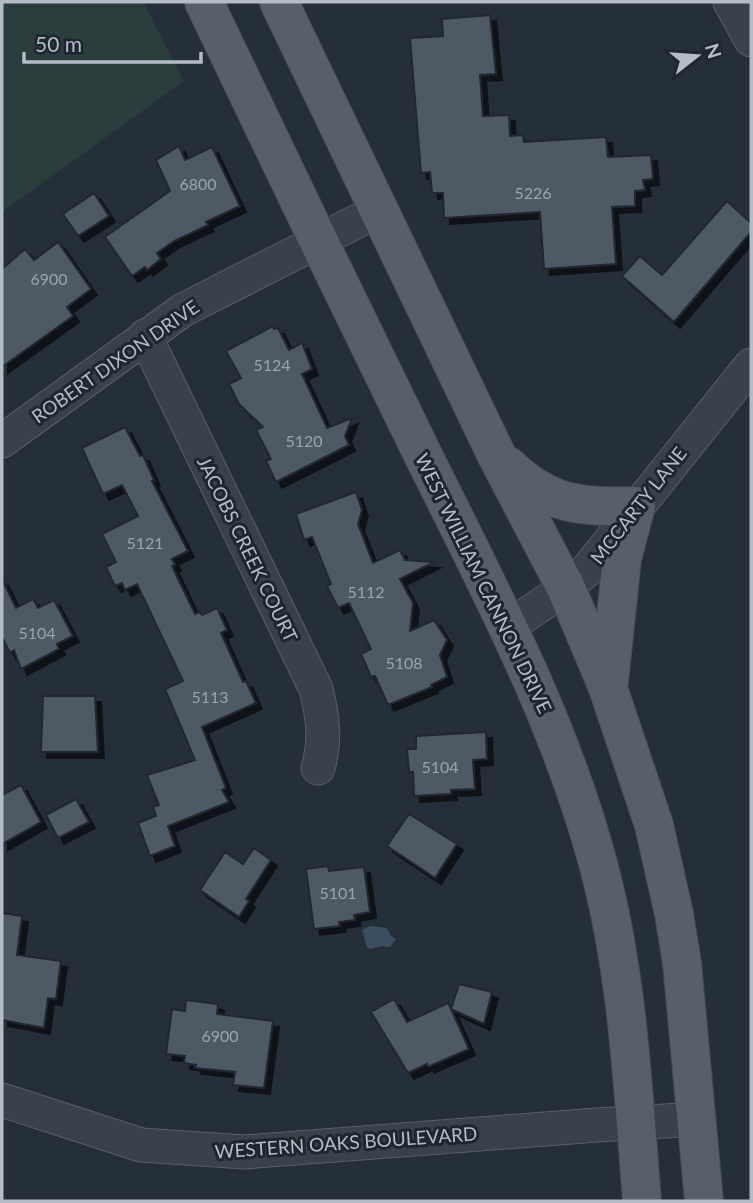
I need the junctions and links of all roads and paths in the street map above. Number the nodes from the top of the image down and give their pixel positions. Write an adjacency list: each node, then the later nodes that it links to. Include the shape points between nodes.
1 (204, 2): 6 (main road, WEST WILLIAM CANNON DRIVE)
2 (279, 2): 5 (main road)
3 (730, 2): 4 (street)
4 (751, 40)
5 (381, 209): 6 (street, ROBERT DIXON DRIVE); 10 (main road)
6 (317, 240): 7 (street, ROBERT DIXON DRIVE, via 183,310); 13 (main road, WEST WILLIAM CANNON DRIVE)
7 (145, 336): 9 (street, ROBERT DIXON DRIVE); 15 (street, JACOBS CREEK COURT, via 316,689 324,720 324,749)
8 (750, 371): 11 (street, MCCARTY LANE)
9 (2, 441)
10 (497, 456): 11 (main road, via 545,496 595,507); 12 (main road)
11 (636, 506): 12 (street, MCCARTY LANE, via 587,570); 14 (main road, via 622,559)
12 (566, 588): 13 (street, MCCARTY LANE); 14 (main road)
13 (508, 627): 18 (main road, WEST WILLIAM CANNON DRIVE, via 546,711 599,867 623,992)
14 (608, 688): 17 (main road, via 654,825 674,914)
15 (318, 768)
16 (2, 1100): 18 (street, WESTERN OAKS BOULEVARD, via 141,1145 245,1152)
17 (698, 1119): 18 (street, WESTERN OAKS BOULEVARD); 20 (main road)
18 (636, 1124): 19 (main road, WEST WILLIAM CANNON DRIVE)
19 (642, 1201)
20 (704, 1201)

